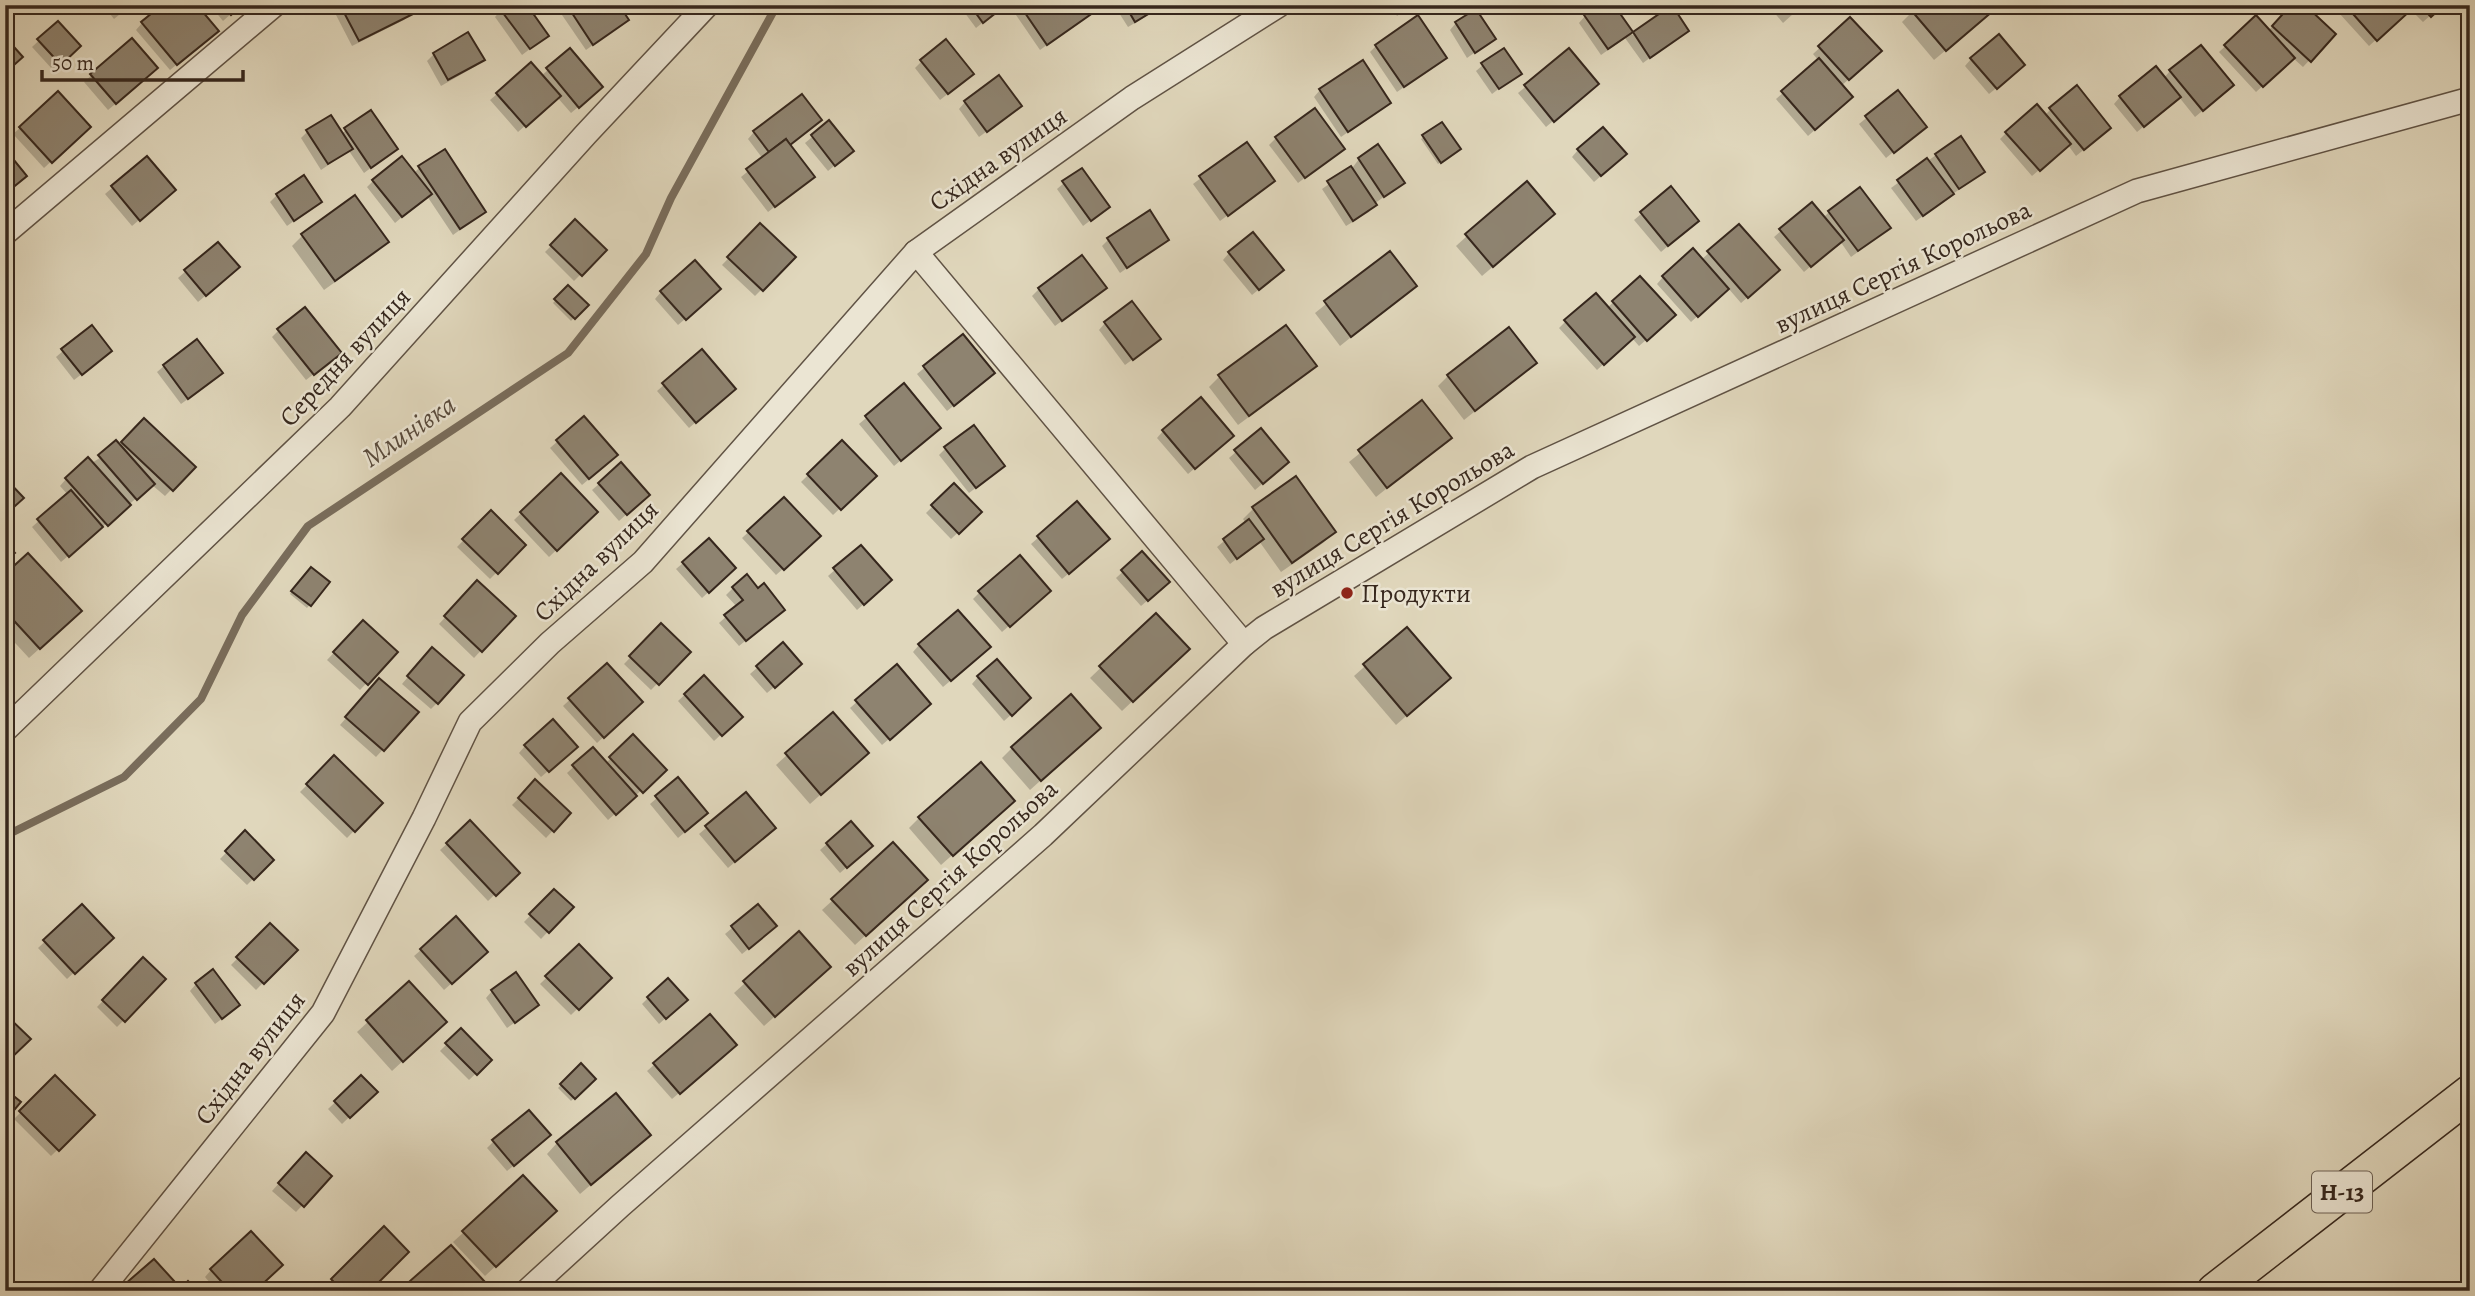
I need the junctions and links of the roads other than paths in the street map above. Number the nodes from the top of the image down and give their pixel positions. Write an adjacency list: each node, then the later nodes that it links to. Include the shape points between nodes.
1 (274, 5): 5 (street)
2 (707, 5): 8 (street, Середня вулиця, via 340,407)
3 (1279, 5): 6 (street, Східна вулиця, via 1132,98)
4 (2470, 99): 7 (street, вулиця Сергія Корольова, via 2137,191 1532,467)
5 (5, 233)
6 (916, 252): 7 (street); 10 (street, Східна вулиця, via 643,562 550,643 470,722 323,1013)
7 (1244, 644): 11 (street, вулиця Сергія Корольова, via 1043,835)
8 (5, 730)
9 (2470, 1093): 12 (main road, Н-13)
10 (100, 1291)
11 (527, 1291)
12 (2215, 1291)

